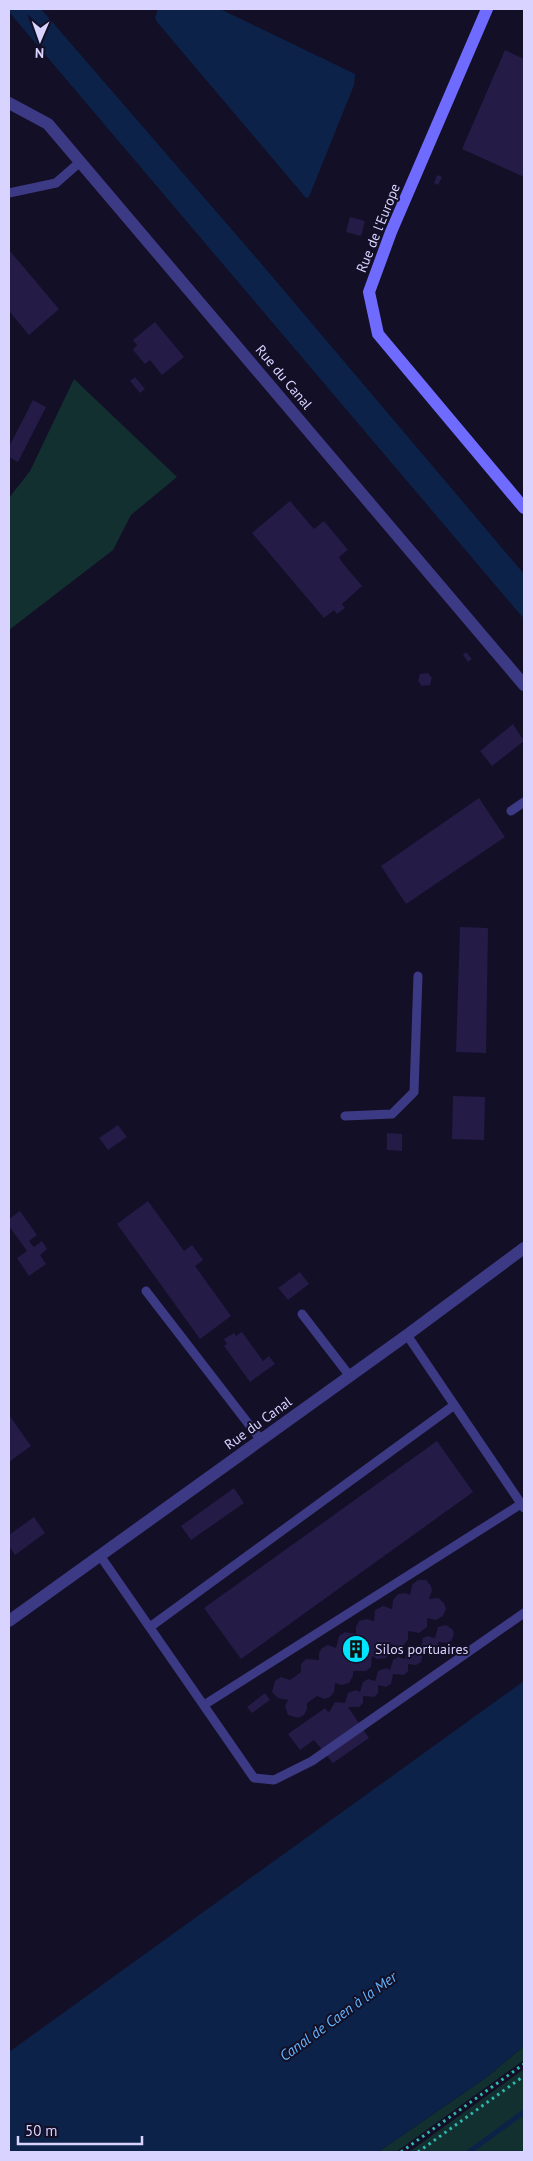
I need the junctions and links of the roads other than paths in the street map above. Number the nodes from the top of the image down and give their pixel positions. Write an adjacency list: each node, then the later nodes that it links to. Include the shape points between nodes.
1 (487, 9): 5 (street, Rue de l'Europe, via 391,232 369,292 378,334)
2 (9, 103): 3 (street, Rue du Canal, via 48,124)
3 (80, 162): 4 (lane, via 56,183); 6 (street, Rue du Canal)
4 (9, 193)
5 (524, 508)
6 (524, 685)
7 (524, 802): 8 (lane)
8 (511, 811)
9 (418, 976): 10 (lane, via 414,1092 392,1114)
10 (345, 1116)
11 (524, 1248): 14 (street, Rue du Canal)
12 (146, 1291): 17 (lane)
13 (302, 1314): 15 (lane)
14 (407, 1335): 15 (street, Rue du Canal); 16 (lane)
15 (349, 1375): 17 (street, Rue du Canal)
16 (453, 1406): 18 (lane); 22 (lane)
17 (261, 1440): 19 (street, Rue du Canal)
18 (523, 1506): 23 (lane)
19 (101, 1557): 21 (street, Rue du Canal); 22 (lane)
20 (524, 1613): 23 (lane, via 312,1761 274,1780 254,1778)
21 (9, 1621)
22 (150, 1627): 23 (lane)
23 (204, 1705)

